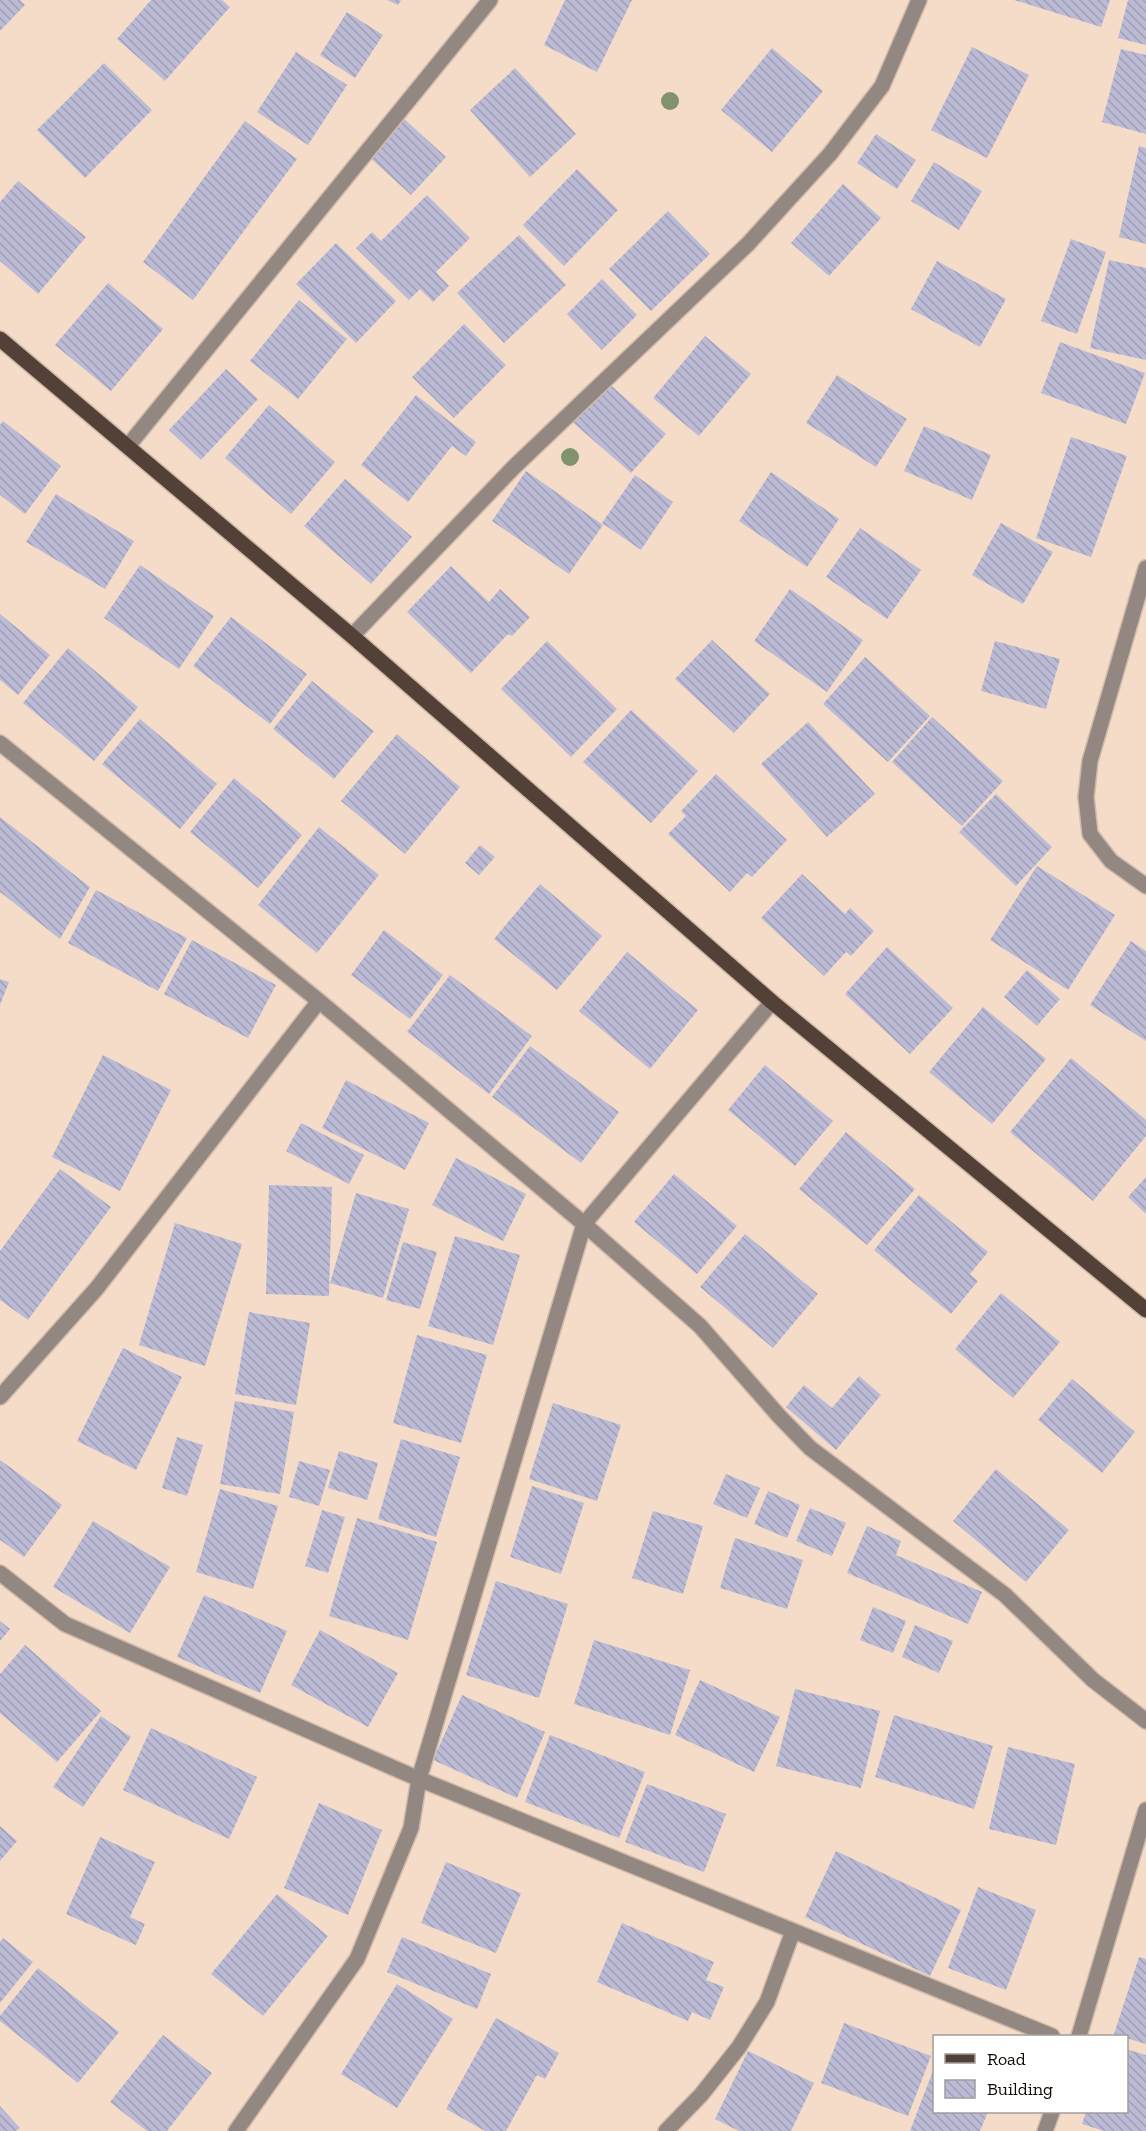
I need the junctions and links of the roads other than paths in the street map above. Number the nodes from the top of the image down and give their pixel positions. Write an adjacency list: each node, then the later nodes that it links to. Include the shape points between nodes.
1 (490, 0): 4 (street)
2 (919, 0): 6 (street, via 882,86 830,154 748,244 514,467)
3 (0, 339): 4 (main road)
4 (128, 446): 6 (main road)
5 (1146, 568): 8 (street, via 1090,761 1086,796 1090,834 1111,861)
6 (352, 636): 10 (main road)
7 (0, 743): 9 (street)
8 (1146, 886)
9 (319, 1001): 11 (street); 13 (street, via 97,1288)
10 (772, 1002): 11 (street); 12 (main road)
11 (584, 1224): 15 (street, via 700,1326 810,1448 1005,1595 1093,1680); 16 (street)
12 (1146, 1310)
13 (0, 1397)
14 (0, 1573): 16 (street, via 65,1624)
15 (1146, 1721)
16 (419, 1779): 18 (street); 22 (street, via 411,1827 357,1959)
17 (1146, 1810): 20 (street)
18 (793, 1931): 19 (street); 23 (street, via 767,2002 739,2047)
19 (1047, 2035)
20 (1080, 2035)
21 (1053, 2113): 24 (street)
22 (236, 2131)
23 (666, 2131)
24 (1045, 2131)

